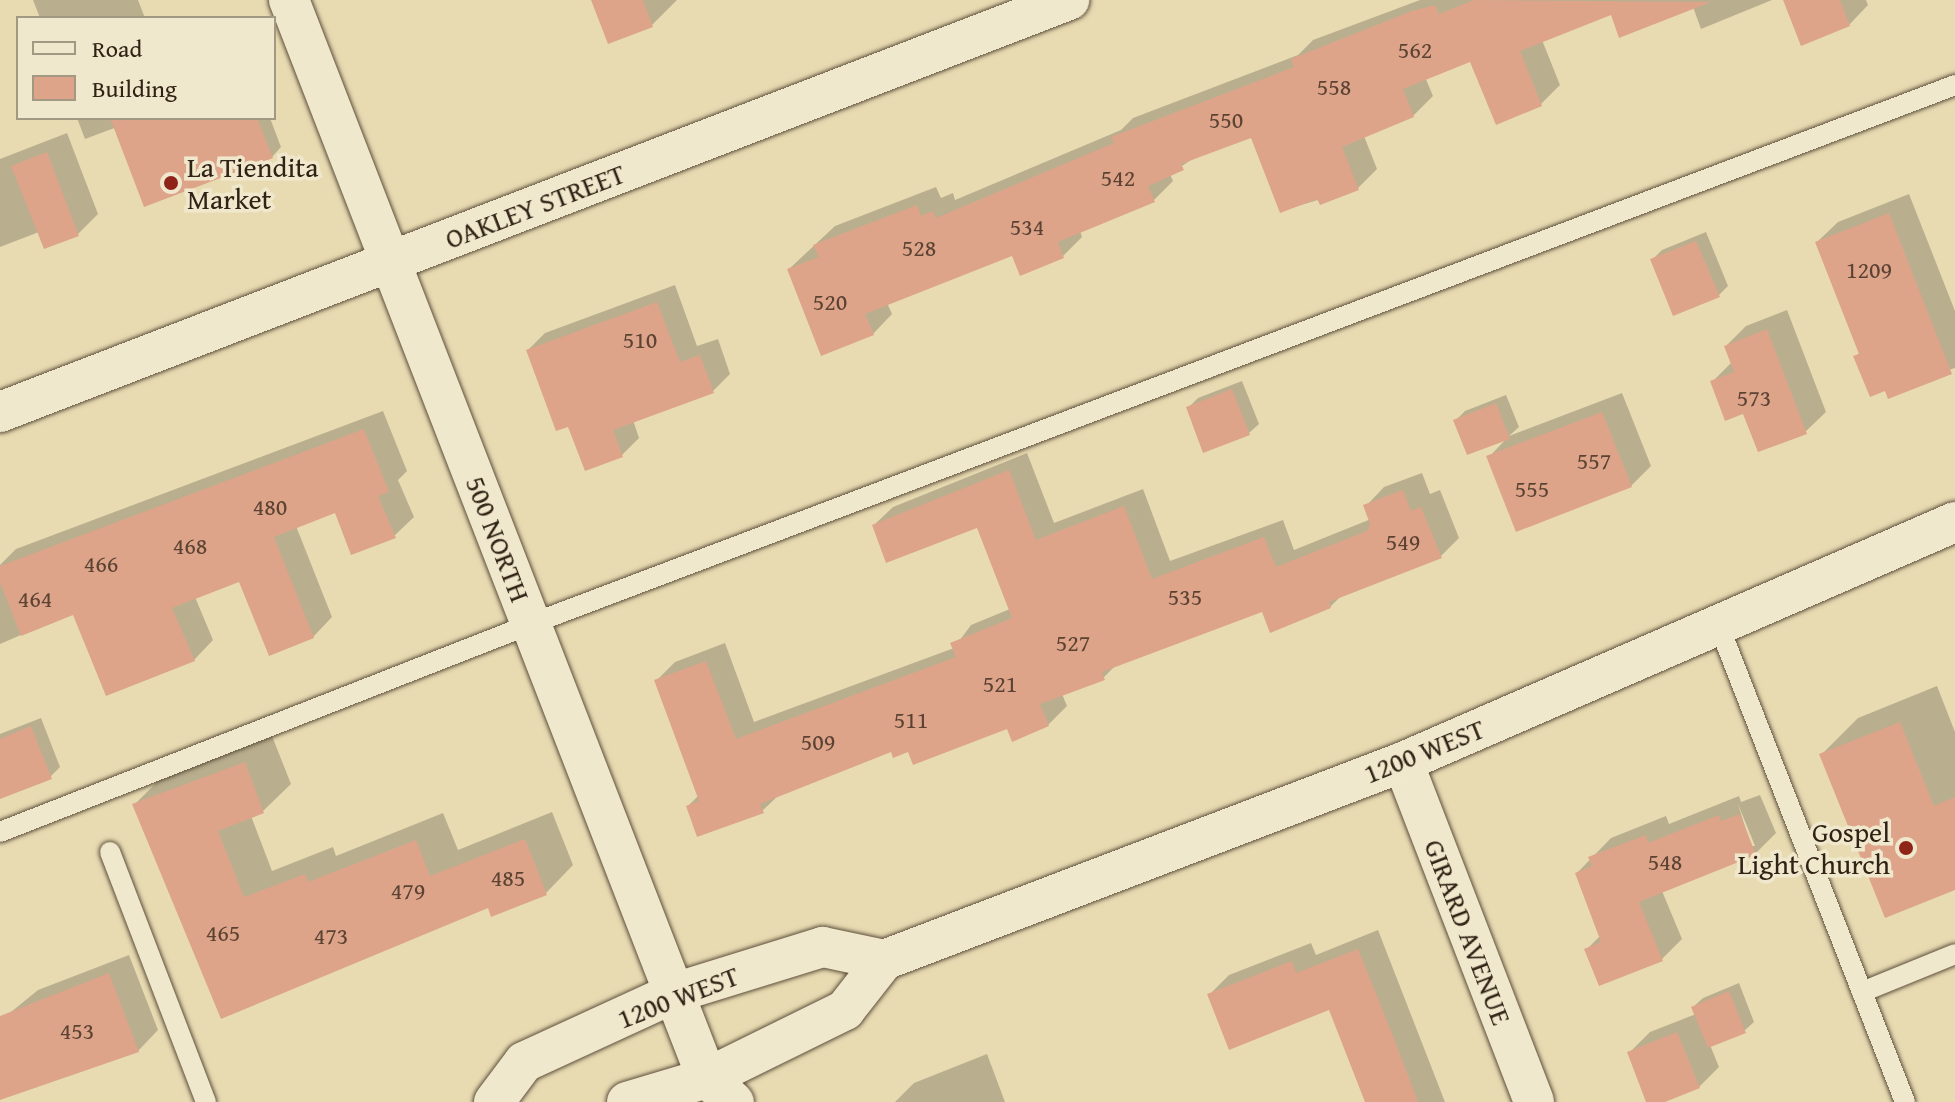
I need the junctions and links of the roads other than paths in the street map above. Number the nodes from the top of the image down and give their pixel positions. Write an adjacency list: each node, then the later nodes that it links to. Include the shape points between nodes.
1 (289, 0): 4 (street, 500 NORTH)
2 (1069, 0): 4 (street, OAKLEY STREET)
3 (1955, 85): 7 (lane)
4 (390, 261): 5 (street, OAKLEY STREET); 7 (street, 500 NORTH)
5 (0, 412)
6 (1955, 522): 8 (street, 1200 WEST)
7 (531, 624): 10 (lane); 15 (street, 500 NORTH)
8 (1719, 626): 9 (street, 1200 WEST); 14 (lane)
9 (1403, 762): 13 (street, 1200 WEST); 20 (street, GIRARD AVENUE)
10 (0, 832)
11 (110, 852): 17 (lane)
12 (1955, 954): 14 (lane)
13 (884, 960): 15 (street, 1200 WEST, via 823,947); 16 (street, via 845,1010)
14 (1862, 992): 21 (lane)
15 (674, 993): 16 (street, 500 NORTH); 18 (street, 1200 WEST, via 524,1062)
16 (714, 1094): 19 (street)
17 (206, 1102)
18 (494, 1102)
19 (627, 1102)
20 (1534, 1102)
21 (1905, 1102)

